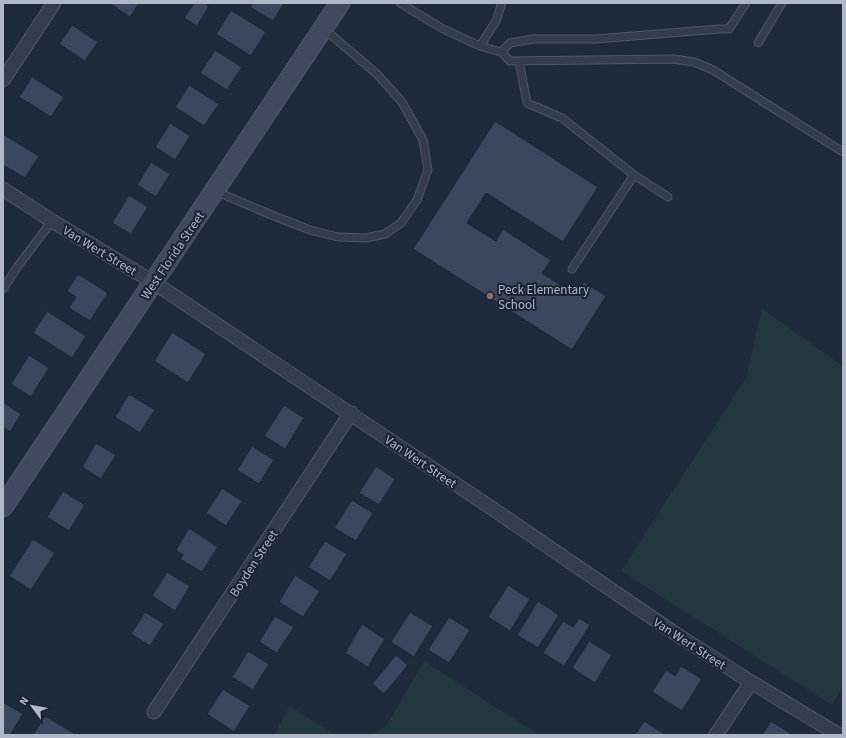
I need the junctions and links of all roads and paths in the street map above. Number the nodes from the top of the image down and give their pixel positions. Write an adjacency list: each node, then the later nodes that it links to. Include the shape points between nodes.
1 (54, 3): 12 (street)
2 (340, 3): 7 (main road, West Florida Street)
3 (400, 3): 9 (lane, via 443,29)
4 (502, 3): 9 (lane, via 496,21)
5 (746, 3): 10 (lane, via 729,30 596,39 533,39 510,43)
6 (782, 3): 8 (lane)
7 (324, 28): 16 (main road, West Florida Street); 16 (lane, via 377,74 402,102 423,140 428,170 417,200 401,223 385,234 366,238 338,237 310,230)
8 (758, 43)
9 (480, 46): 10 (lane)
10 (501, 52): 11 (lane, via 510,61)
11 (519, 61): 13 (lane, via 673,59 694,62 713,70); 14 (lane, via 527,103 562,118)
12 (3, 80)
13 (843, 152)
14 (634, 175): 17 (lane); 19 (lane)
15 (3, 189): 18 (street, Van Wert Street)
16 (215, 190): 20 (main road, West Florida Street)
17 (668, 197)
18 (52, 221): 20 (street, Van Wert Street); 21 (lane)
19 (572, 269)
20 (153, 282): 22 (street, Van Wert Street); 23 (main road, West Florida Street)
21 (3, 289)
22 (351, 413): 24 (street, Van Wert Street, via 676,634); 25 (street, Boyden Street)
23 (3, 507)
24 (751, 682): 26 (street); 27 (street, Van Wert Street)
25 (154, 712)
26 (716, 735)
27 (838, 735)

